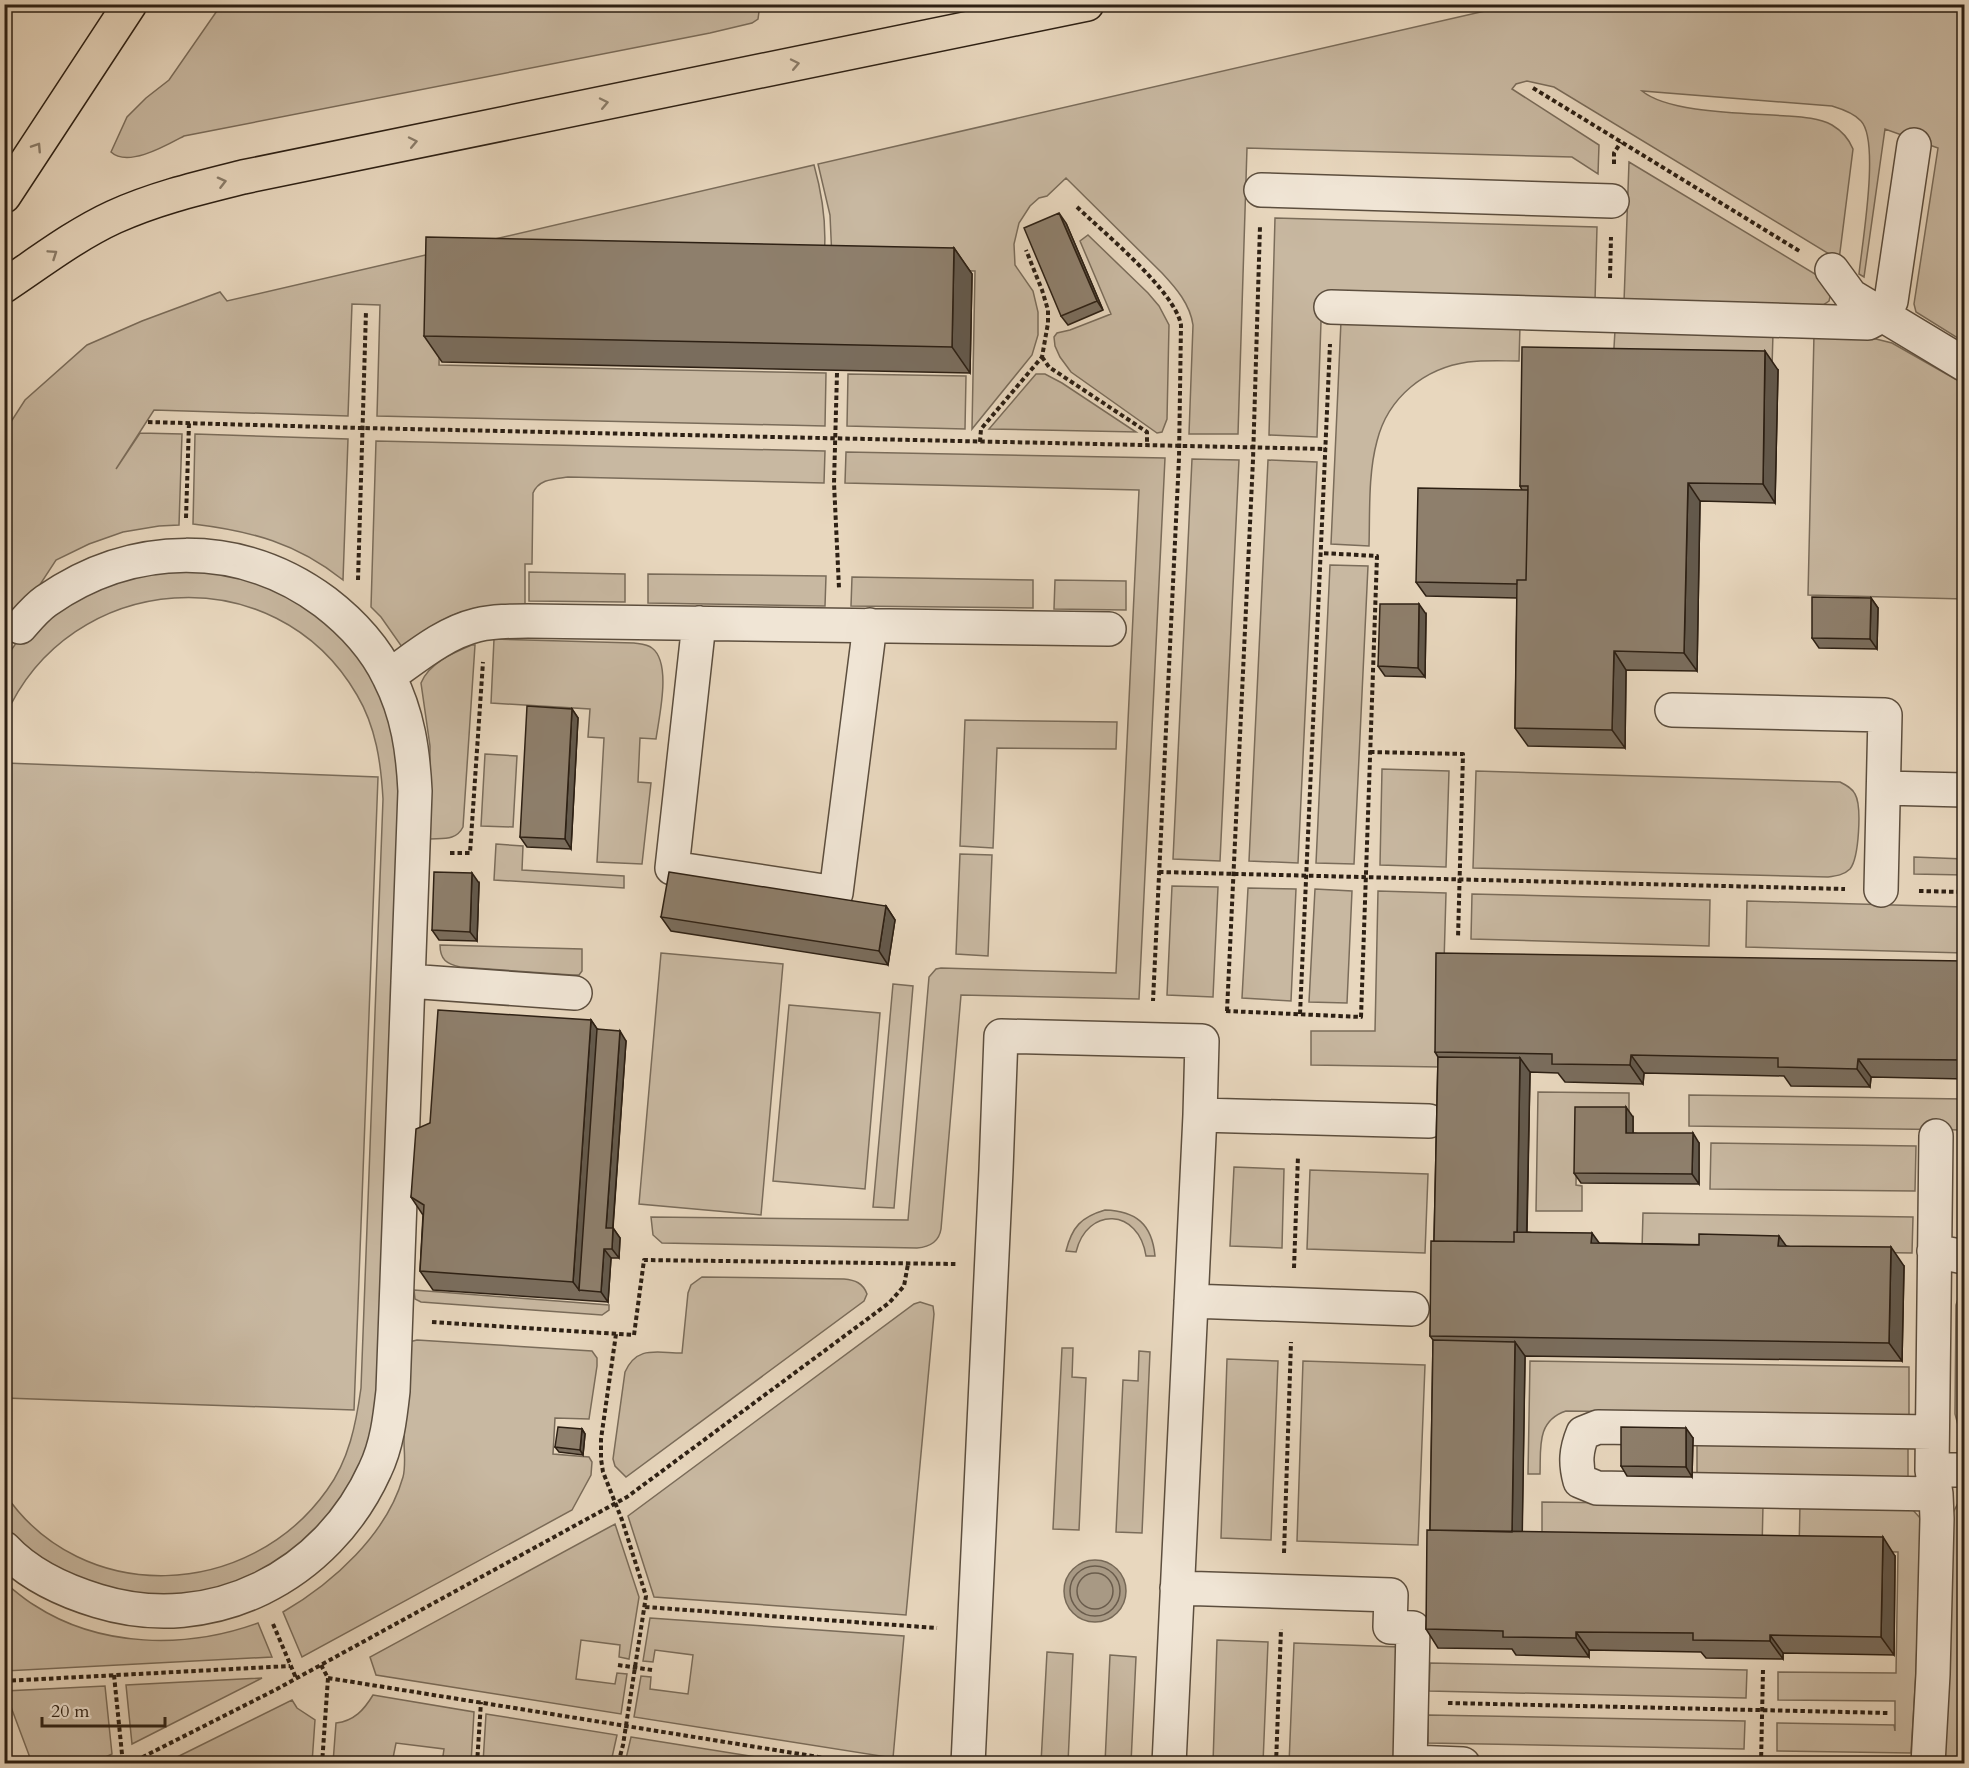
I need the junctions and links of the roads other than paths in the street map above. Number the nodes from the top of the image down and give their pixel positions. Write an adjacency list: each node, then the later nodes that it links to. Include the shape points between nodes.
1 (130, 4): 5 (main road, one-way to 1)
2 (1087, 4): 8 (main road, one-way to 2, via 105,222 166,196)
3 (1914, 145): 10 (lane, via 1891,301)
4 (1261, 190): 6 (lane)
5 (4, 196)
6 (1612, 201)
7 (1832, 270): 10 (lane, via 1851,296)
8 (4, 286)
9 (1331, 307): 10 (lane, via 1868,323)
10 (1883, 315): 11 (lane)
11 (1965, 364)
12 (699, 623): 13 (lane); 13 (lane, via 672,868 836,893); 16 (lane, via 485,624 456,632)
13 (870, 625): 15 (lane)
14 (20, 627): 16 (lane, via 44,602 114,565 154,556 234,559 272,571 308,589 340,613 367,642)
15 (1109, 629)
16 (389, 676): 21 (lane, via 404,713 413,752)
17 (1672, 710): 18 (lane, via 1885,715)
18 (1884, 788): 19 (lane); 20 (lane)
19 (1965, 790)
20 (1881, 890)
21 (408, 981): 22 (lane); 32 (lane, via 393,1391 388,1430 376,1468 358,1504 334,1536 271,1585 234,1600 195,1609 154,1612 76,1594 41,1576)
22 (575, 993)
23 (1200, 1115): 24 (lane); 27 (lane); 35 (lane, via 1202,1041 1001,1036)
24 (1429, 1120)
25 (1936, 1136): 26 (lane)
26 (1949, 1254): 29 (lane)
27 (1191, 1301): 28 (lane); 33 (lane)
28 (1412, 1309)
29 (1932, 1432): 31 (lane); 31 (lane, via 1598,1427 1583,1433 1577,1447 1577,1468 1580,1481 1597,1488)
30 (1965, 1470): 31 (lane)
31 (1934, 1482): 38 (lane, via 1933,1674)
32 (4, 1548)
33 (1178, 1588): 34 (lane, via 1391,1595 1390,1627 1413,1628); 36 (lane)
34 (1410, 1763): 37 (lane)
35 (968, 1764)
36 (1169, 1764)
37 (1463, 1764)
38 (1928, 1764)

